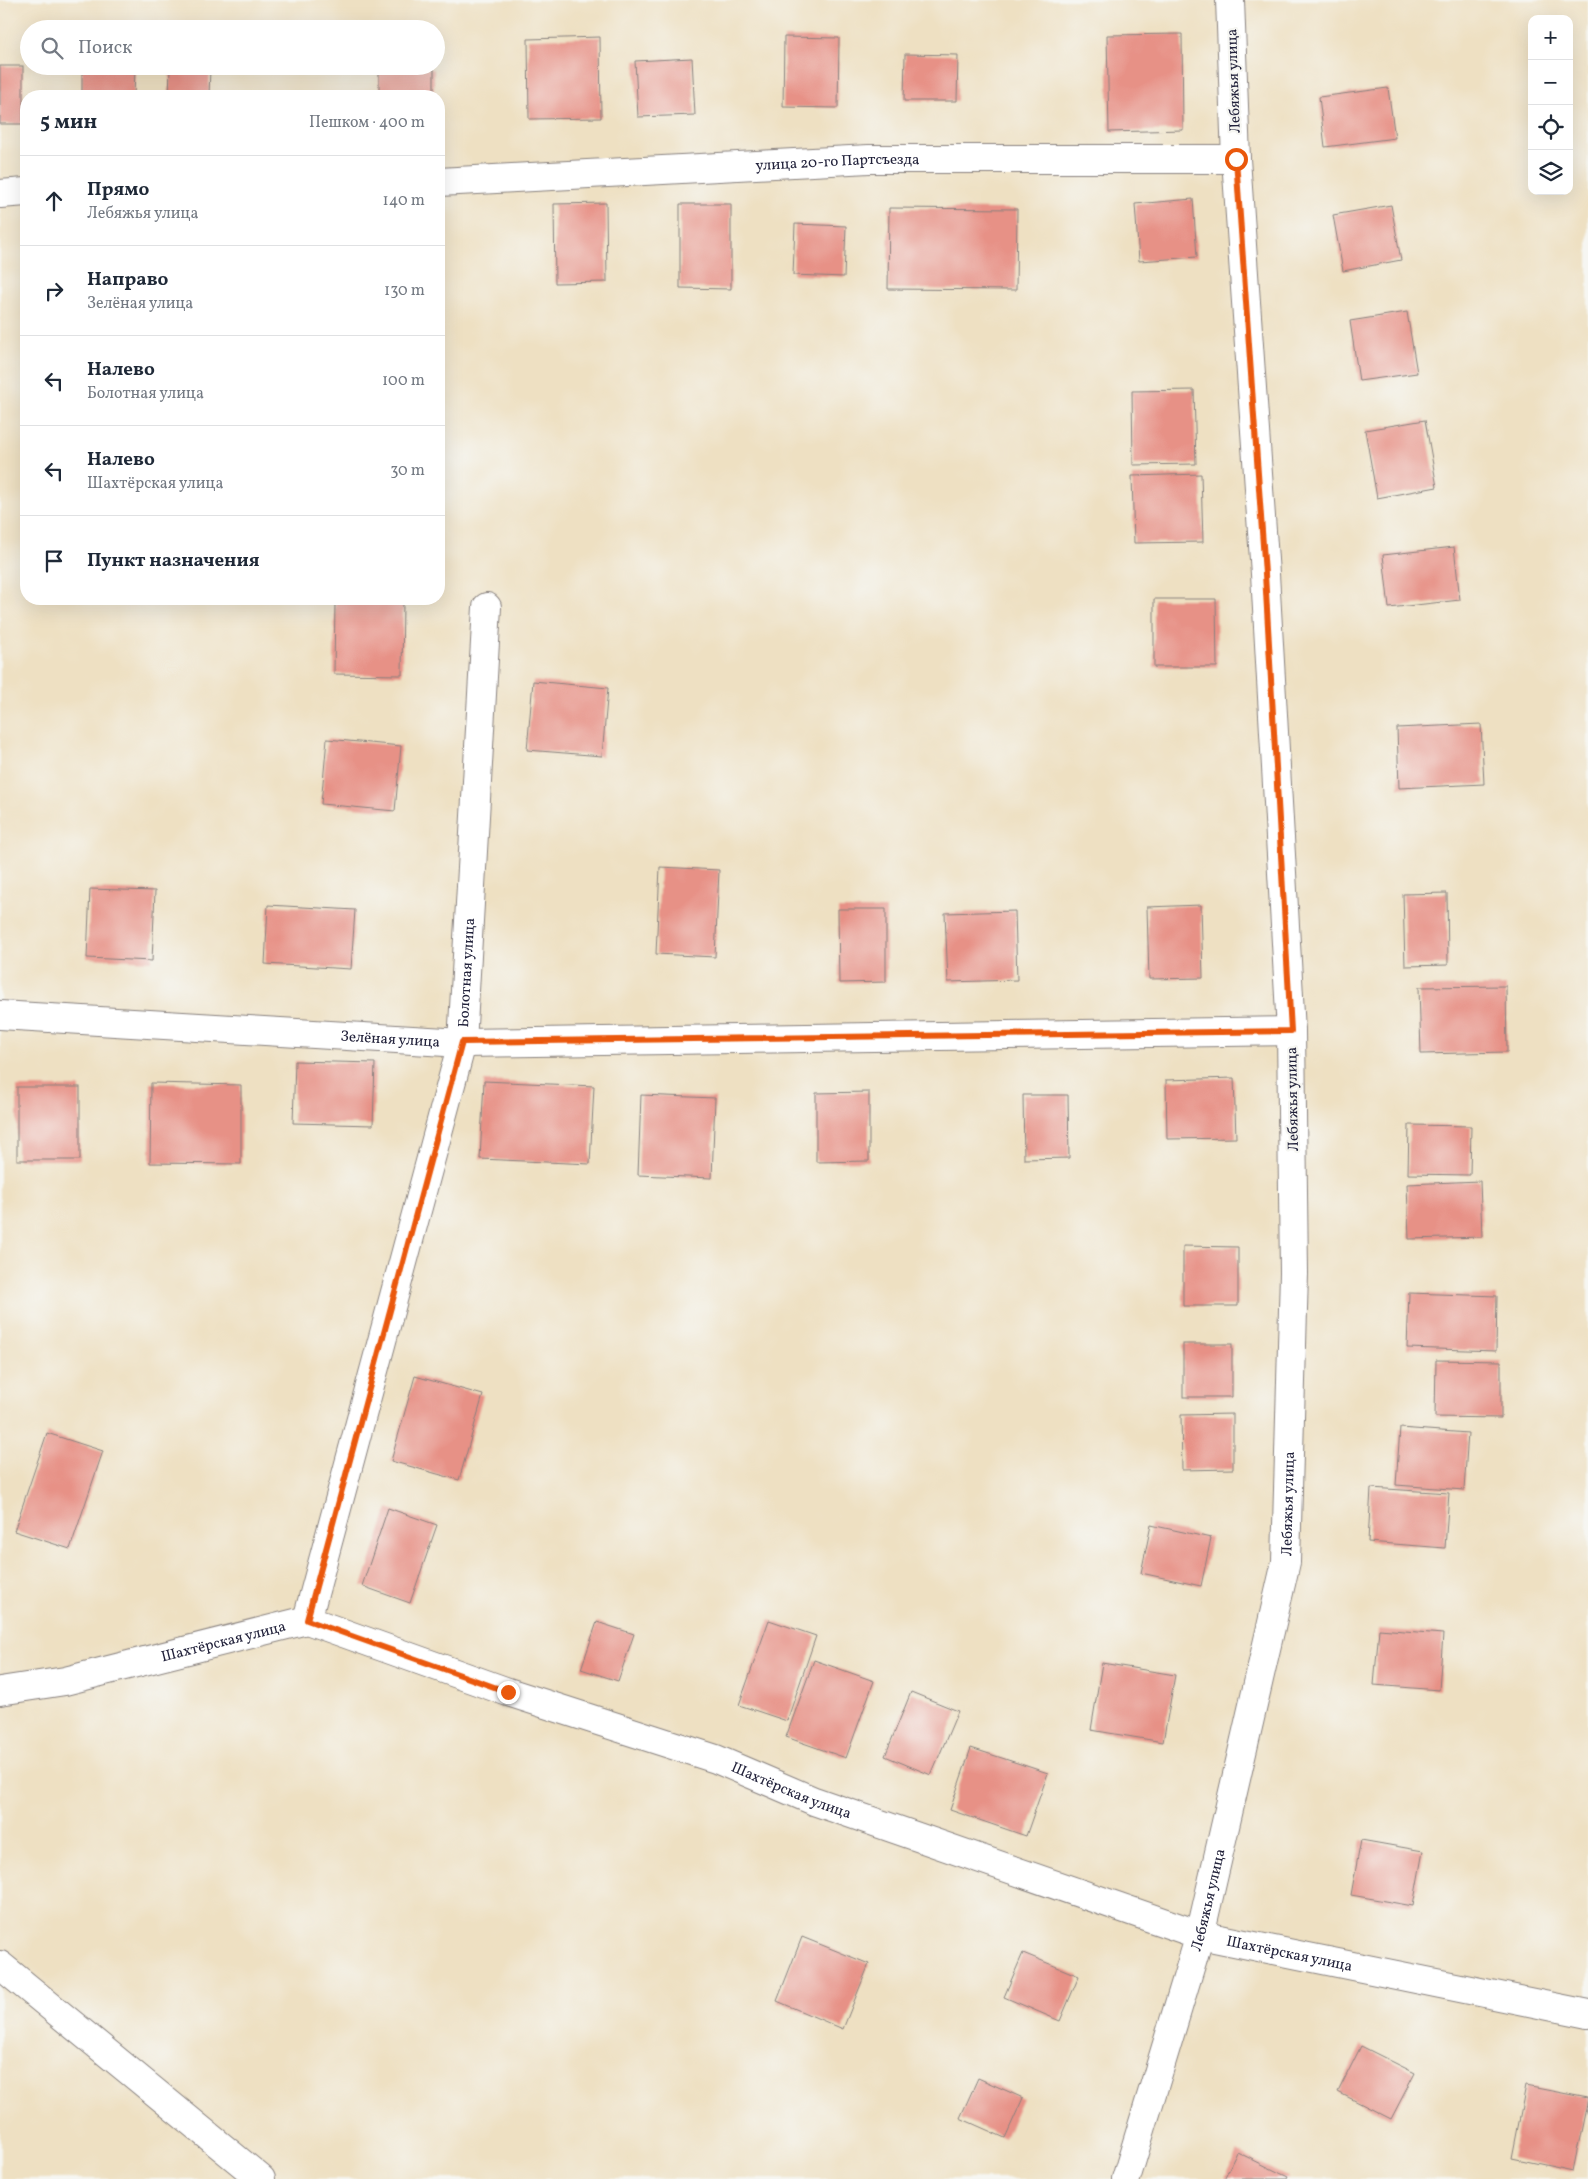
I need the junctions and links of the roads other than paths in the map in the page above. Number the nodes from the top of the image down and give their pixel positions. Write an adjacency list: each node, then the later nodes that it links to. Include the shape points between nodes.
1 (1230, 0): 2 (street, Лебяжья улица)
2 (1236, 159): 3 (street, улица 20-го Партсъезда, via 869,159); 8 (street, Лебяжья улица, via 1266,584)
3 (445, 182)
4 (20, 192): 5 (street)
5 (0, 194)
6 (487, 607): 9 (street, Болотная улица)
7 (0, 1015): 9 (street, Зелёная улица)
8 (1291, 1031): 9 (street, Зелёная улица); 12 (street, Лебяжья улица, via 1294,1272 1286,1562)
9 (462, 1042): 10 (street, Болотная улица)
10 (307, 1620): 11 (street, Шахтёрская улица, via 65,1681); 12 (street, Шахтёрская улица, via 508,1692 716,1759 814,1801)
11 (0, 1691)
12 (1200, 1935): 14 (street, Шахтёрская улица); 16 (street, Лебяжья улица)
13 (0, 1965): 15 (street)
14 (1588, 2014)
15 (261, 2179)
16 (1126, 2179)

